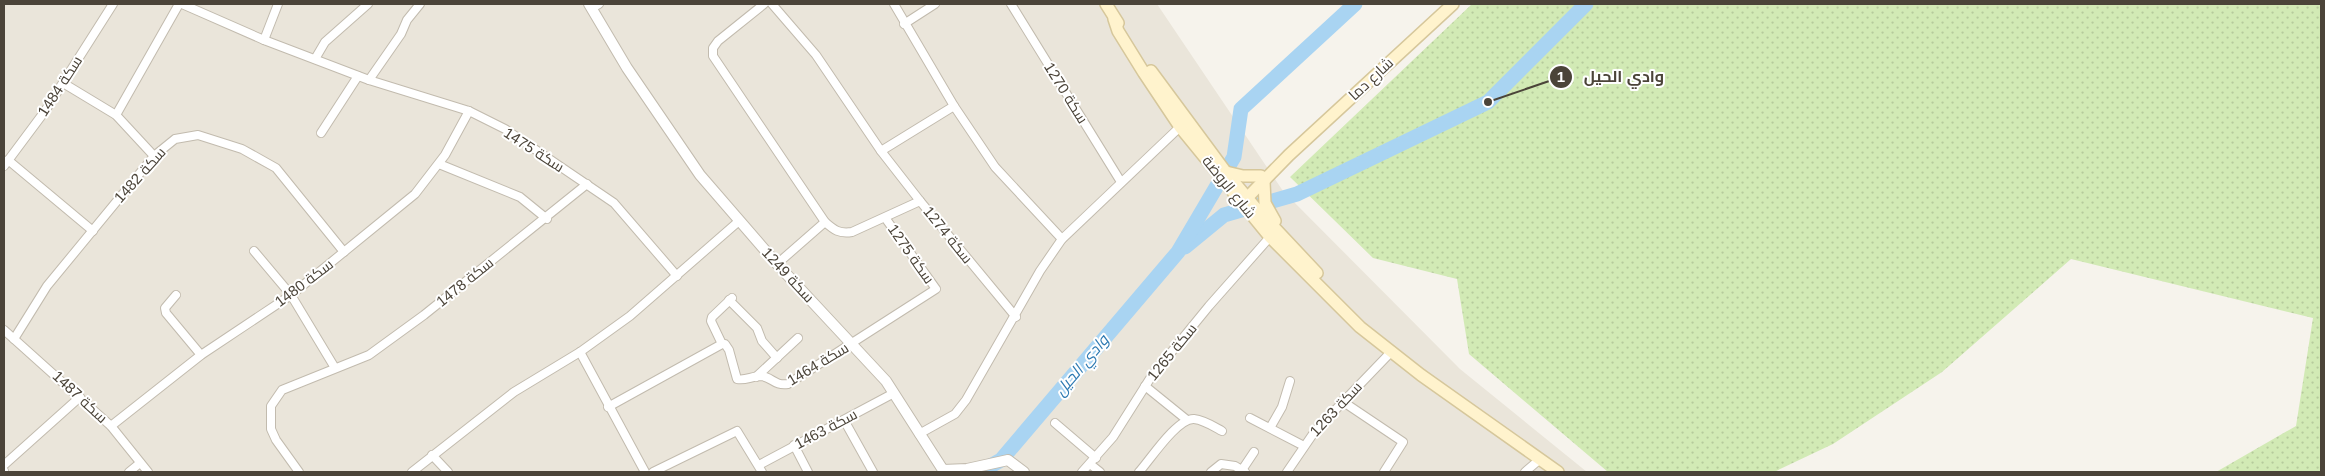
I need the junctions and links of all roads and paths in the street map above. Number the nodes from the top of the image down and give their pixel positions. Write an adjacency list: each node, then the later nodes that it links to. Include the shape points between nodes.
1 (113, 4): 19 (street, سكة 1484)
2 (180, 4): 15 (street, سكة 1475); 22 (street)
3 (278, 4): 15 (street)
4 (368, 4): 16 (street, via 325,42)
5 (420, 4): 18 (street, via 406,20 401,34)
6 (764, 4): 38 (street, via 718,41 713,48 713,56)
7 (772, 4): 25 (street, سكة 1274, via 816,55)
8 (894, 4): 14 (street)
9 (935, 4): 14 (street)
10 (1011, 4): 31 (street, سكة 1270)
11 (1106, 4): 23 (main road, شارع الروضة, via 1118,31 1144,73)
12 (1454, 4): 30 (main road, شارع دما)
13 (593, 5): 37 (street, سكة 1249, via 627,68 695,167)
14 (904, 24): 20 (street)
15 (264, 40): 16 (street, سكة 1475)
16 (315, 59): 17 (street, سكة 1475)
17 (358, 76): 18 (street, سكة 1475); 24 (street)
18 (369, 80): 21 (street, سكة 1475)
19 (62, 83): 22 (street); 27 (street, سكة 1484)
20 (954, 106): 25 (street); 41 (street, via 995,167)
21 (469, 112): 28 (street, سكة 1480); 32 (street, سكة 1475, via 505,129)
22 (116, 115): 26 (street)
23 (1184, 123): 29 (main road, شارع الروضة); 31 (street); 33 (main road, شارع الروضة)
24 (320, 133)
25 (881, 151): 34 (street, سكة 1274)
26 (154, 156): 39 (street, سكة 1482); 43 (street, سكة 1482, via 175,139 198,135 242,149 276,168)
27 (6, 163): 39 (street)
28 (439, 164): 35 (street, via 520,197); 43 (street, سكة 1480, via 415,194)
29 (1225, 171): 30 (main road); 33 (main road, شارع الروضة)
30 (1263, 179): 33 (main road, شارع دما); 45 (main road, via 1265,203 1270,215 1308,258)
31 (1121, 182): 41 (street)
32 (587, 184): 35 (street, سكة 1478); 46 (street, سكة 1475, via 614,203)
33 (1243, 199): 40 (main road, شارع الروضة); 45 (main road, شارع الروضة)
34 (920, 201): 36 (street); 50 (street, سكة 1274)
35 (547, 219): 61 (street, سكة 1478, via 369,355)
36 (886, 219): 38 (street, via 842,234); 47 (street, سكة 1275)
37 (739, 221): 44 (street, سكة 1249); 46 (street)
38 (825, 222): 44 (street)
39 (92, 231): 53 (street, سكة 1482, via 47,286)
40 (1270, 238): 52 (main road, شارع الروضة, via 1358,326); 64 (street, سكة 1265, via 1209,306)
41 (1062, 239): 50 (street, via 1040,271)
42 (254, 252): 49 (street)
43 (344, 252): 49 (street, سكة 1480)
44 (777, 264): 56 (street, سكة 1249)
45 (1316, 273): 52 (main road, شارع الروضة)
46 (676, 276): 58 (street, via 630,316)
47 (936, 289): 56 (street, سكة 1464)
48 (176, 295): 59 (street, via 165,308 166,313)
49 (291, 295): 59 (street, سكة 1480); 61 (street)
50 (1016, 317): 76 (street, via 960,407 941,423)
51 (4, 330): 53 (street, سكة 1487)
52 (1371, 334): 57 (main road, شارع الروضة)
53 (14, 338): 66 (street, سكة 1487)
54 (798, 338): 60 (street)
55 (722, 344): 60 (street, via 711,322 731,299 757,328 762,341); 62 (street, سكة 1464, via 729,350 736,379); 68 (street)
56 (851, 344): 62 (street, سكة 1464, via 788,384 780,385 763,376); 65 (street, سكة 1249)
57 (1392, 351): 67 (street, سكة 1263); 81 (main road, شارع الروضة)
58 (580, 352): 68 (street); 80 (street, via 514,392)
59 (201, 354): 73 (street, سكة 1480)
60 (776, 358): 62 (street)
61 (335, 368): 91 (street, سكة 1478, via 282,390 271,406 271,429)
62 (756, 377)
63 (1290, 382): 74 (street, via 1282,407)
64 (1145, 386): 71 (street); 82 (street, سكة 1265, via 1113,437)
65 (894, 393): 70 (street, سكة 1463); 76 (street, سكة 1249)
66 (80, 397): 73 (street, سكة 1487); 84 (street)
67 (1342, 401): 78 (street, سكة 1263); 88 (street, via 1403,442)
68 (608, 407): 94 (street)
69 (1250, 418): 74 (street)
70 (844, 420): 77 (street, سكة 1463); 97 (street)
71 (1187, 420): 75 (street, via 1200,420); 101 (street)
72 (1055, 423): 82 (street)
73 (111, 426): 83 (street, سكة 1487)
74 (1270, 428): 78 (street)
75 (1222, 431)
76 (919, 434): 86 (street, سكة 1249)
77 (794, 446): 85 (street, سكة 1463); 96 (street)
78 (1304, 446): 103 (street, سكة 1263)
79 (1254, 452): 87 (street)
80 (432, 455): 92 (street); 93 (street)
81 (1539, 460): 104 (street); 105 (main road, شارع الروضة)
82 (1093, 461): 99 (street, سكة 1265); 100 (street)
83 (140, 463): 89 (street); 90 (street, سكة 1487)
84 (4, 465)
85 (761, 469): 95 (street, via 737,431)
86 (942, 471): 98 (street, سكة 1249, via 1008,460)
87 (1244, 471): 102 (street, via 1221,464)
88 (1387, 471)
89 (129, 472)
90 (148, 472)
91 (300, 472)
92 (412, 472)
93 (448, 472)
94 (645, 472)
95 (653, 472)
96 (808, 472)
97 (872, 472)
98 (1024, 472)
99 (1082, 472)
100 (1100, 472)
101 (1139, 472)
102 (1211, 472)
103 (1287, 472)
104 (1525, 472)
105 (1558, 472)

